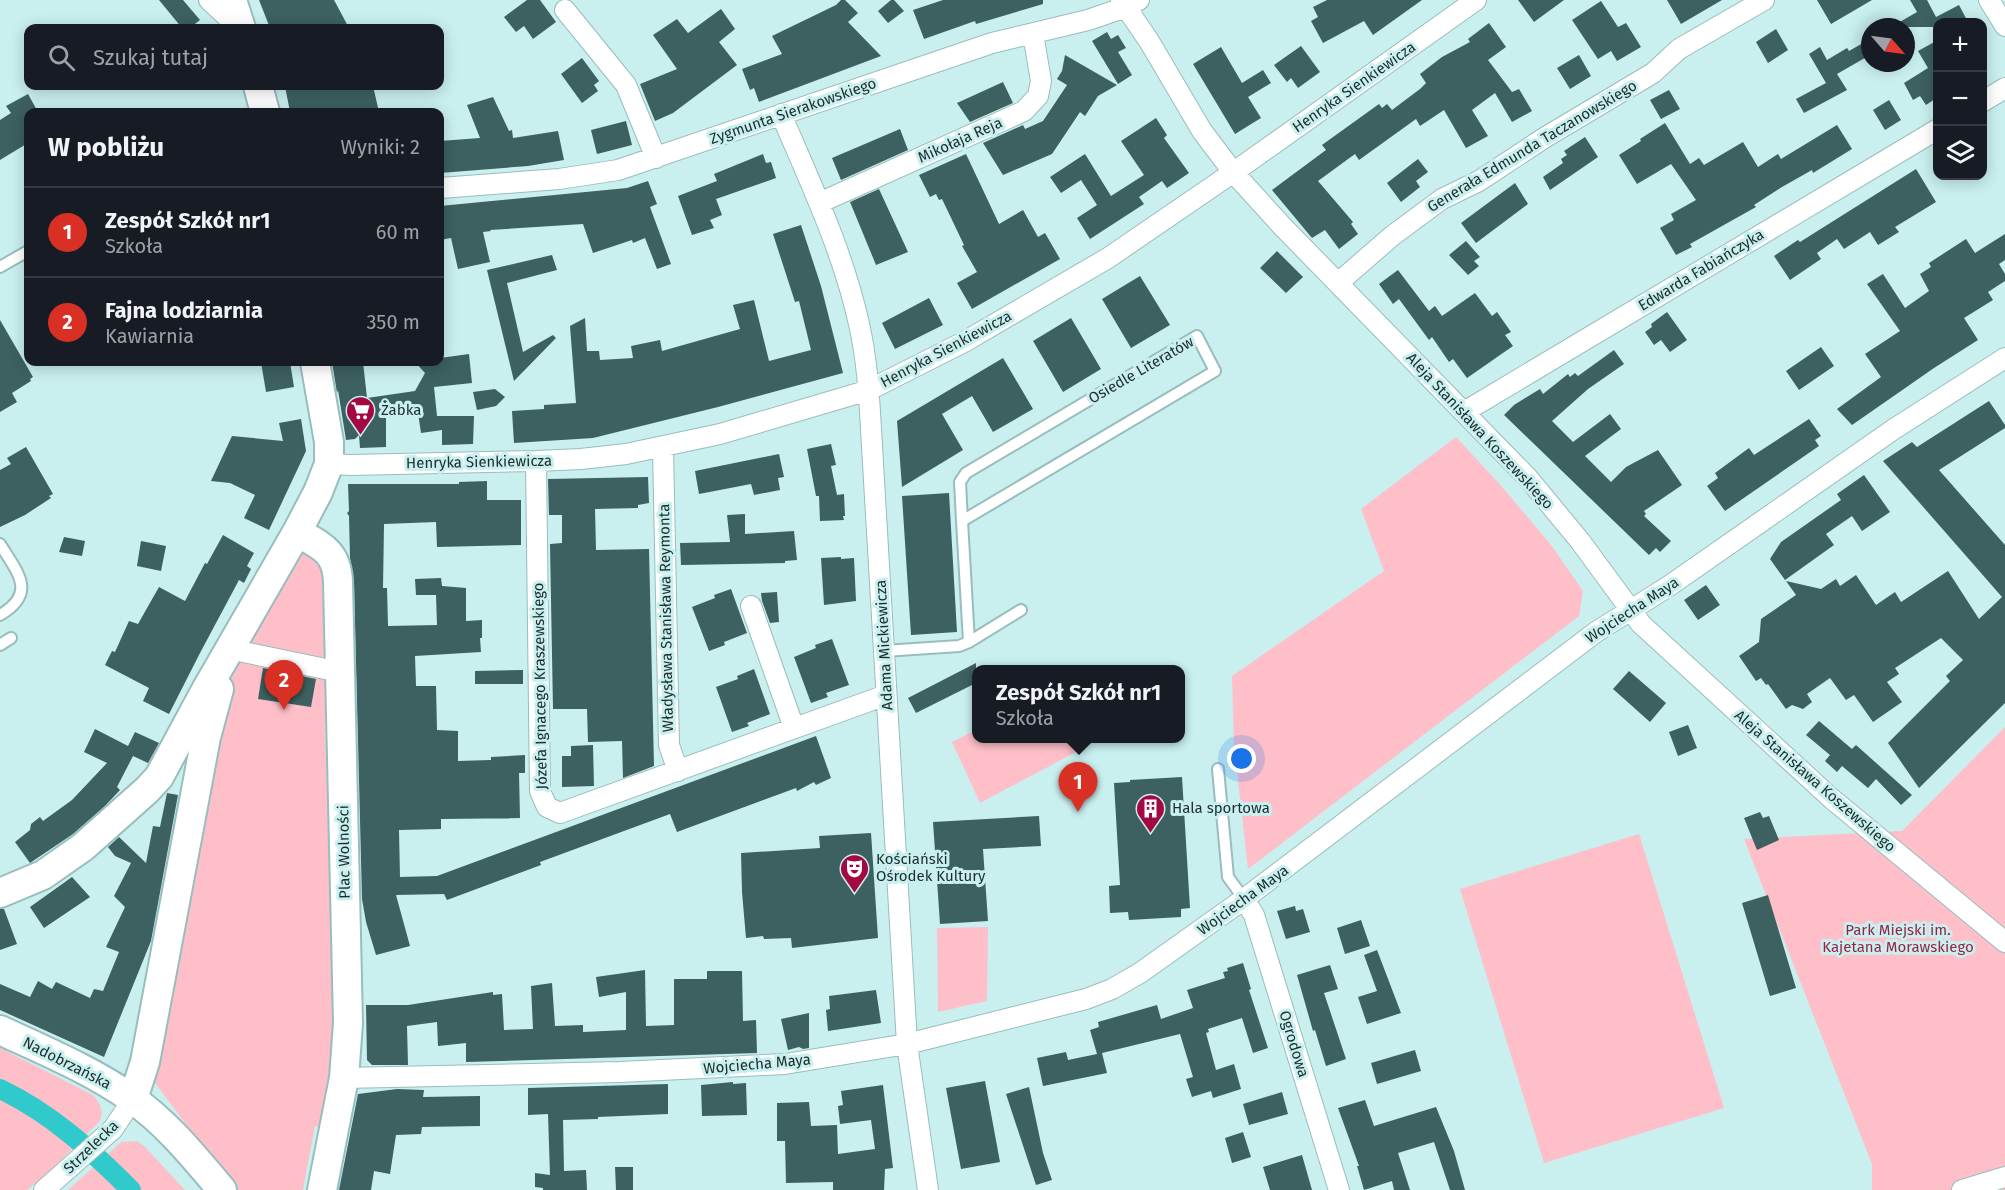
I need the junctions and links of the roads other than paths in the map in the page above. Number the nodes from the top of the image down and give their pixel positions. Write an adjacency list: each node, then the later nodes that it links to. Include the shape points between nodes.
1 (209, 0): 8 (street)
2 (232, 0): 9 (street)
3 (1476, 0): 19 (street, Henryka Sienkiewicza)
4 (1764, 0): 24 (street, Generała Edmunda Taczanowskiego, via 1679,50 1653,73 1479,181 1442,199)
5 (1989, 0): 10 (street)
6 (1129, 2): 11 (street, Zygmunta Sierakowskiego, via 1088,20); 19 (street, Aleja Stanisława Koszewskiego, via 1202,131)
7 (565, 10): 18 (street, via 626,85)
8 (236, 24)
9 (240, 24)
10 (2005, 26)
11 (1033, 34): 16 (street, Zygmunta Sierakowskiego, via 992,43); 21 (street, Mikołaja Reja, via 1041,81 1038,96 1024,111)
12 (2005, 88): 14 (street)
13 (259, 90): 15 (street)
14 (1987, 99)
15 (264, 108)
16 (781, 114): 18 (street, Zygmunta Sierakowskiego); 21 (street, Adama Mickiewicza)
17 (1933, 132): 28 (street, Edwarda Fabiańczyka)
18 (656, 158): 20 (street, Zygmunta Sierakowskiego, via 618,170 559,179)
19 (1233, 172): 24 (street, Aleja Stanisława Koszewskiego); 27 (street, Henryka Sienkiewicza, via 1108,258 964,342)
20 (444, 188)
21 (819, 203): 27 (street, Adama Mickiewicza, via 859,323)
22 (24, 253): 23 (lane)
23 (0, 267)
24 (1338, 283): 28 (street, Aleja Stanisława Koszewskiego)
25 (2005, 358): 37 (street, Wojciecha Maya)
26 (316, 366): 31 (street)
27 (869, 390): 29 (street, Henryka Sienkiewicza); 43 (street, Adama Mickiewicza)
28 (1464, 412): 37 (street, Aleja Stanisława Koszewskiego, via 1528,478 1580,540)
29 (663, 448): 30 (street, Henryka Sienkiewicza); 48 (street, Władysława Stanisława Reymonta, via 669,745)
30 (536, 461): 31 (street, Henryka Sienkiewicza); 48 (street, Józefa Ignacego Kraszewskiego, via 540,791 547,807 560,813)
31 (329, 464): 33 (street)
32 (962, 520): 32 (lane, Osiedle Literatów, via 960,482 966,473 1197,336 1215,371); 40 (lane, Osiedle Literatów)
33 (297, 532): 42 (street); 44 (street, Plac Wolności, via 327,551 335,561)
34 (0, 544): 38 (lane, via 22,588 13,608)
35 (752, 606): 46 (street)
36 (1021, 610): 40 (lane)
37 (1629, 610): 52 (street, Wojciecha Maya); 53 (street, Aleja Stanisława Koszewskiego, via 1832,799)
38 (0, 615)
39 (11, 639): 41 (lane)
40 (969, 642): 43 (lane)
41 (0, 645)
42 (229, 649): 44 (street); 49 (street); 50 (street)
43 (884, 651): 45 (street, Adama Mickiewicza)
44 (340, 672): 56 (street, Plac Wolności, via 348,1023)
45 (886, 695): 46 (street); 55 (street, Adama Mickiewicza)
46 (794, 728): 48 (street)
47 (1218, 770): 52 (lane, via 1228,877)
48 (678, 771)
49 (159, 777): 50 (street, via 183,780); 51 (street, via 83,847 43,875)
50 (196, 793): 57 (street, via 145,1062)
51 (0, 892)
52 (1244, 899): 55 (street, Wojciecha Maya, via 1112,989); 63 (street, Ogrodowa, via 1254,915)
53 (2005, 942)
54 (0, 1030): 57 (street, Nadobrzańska, via 86,1070)
55 (907, 1044): 56 (street, Wojciecha Maya, via 785,1064); 62 (street, Adama Mickiewicza)
56 (344, 1078): 61 (street, Plac Wolności)
57 (133, 1099): 59 (street, Strzelecka, via 108,1133); 60 (street, Nadobrzańska, via 176,1137)
58 (2005, 1177): 64 (street)
59 (45, 1190)
60 (222, 1190)
61 (322, 1190)
62 (928, 1190)
63 (1339, 1190)
64 (1962, 1190)

